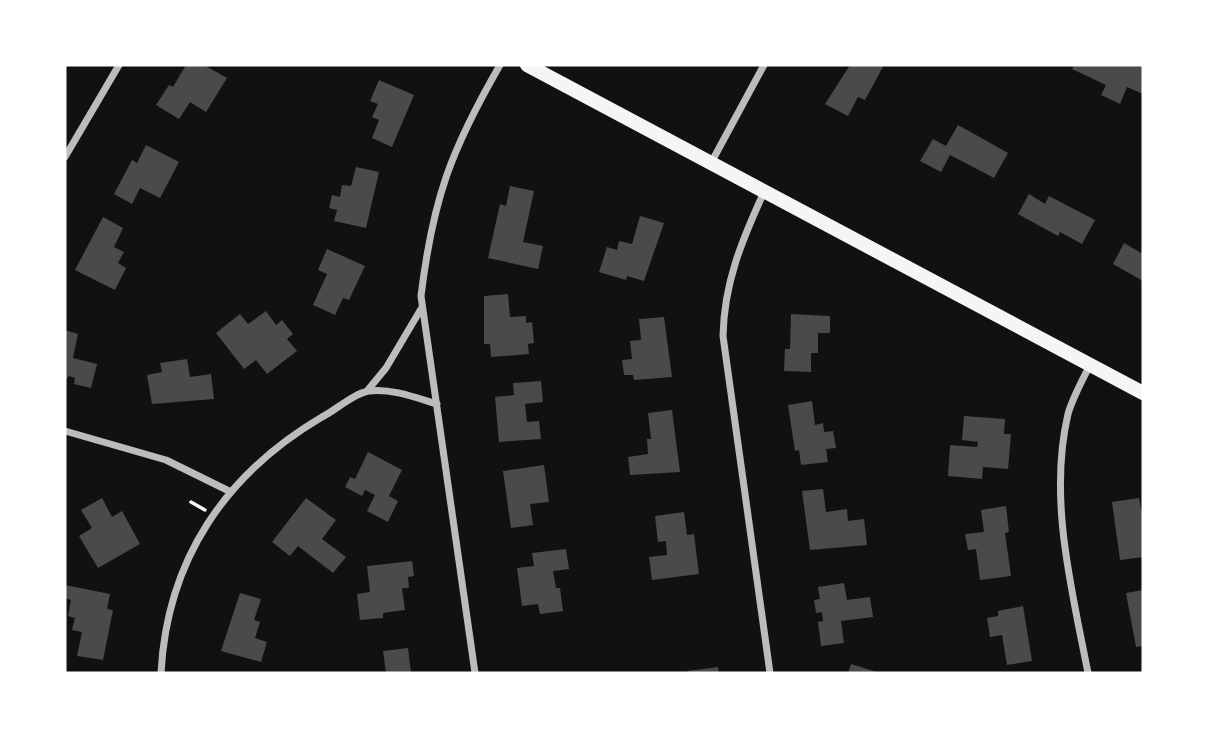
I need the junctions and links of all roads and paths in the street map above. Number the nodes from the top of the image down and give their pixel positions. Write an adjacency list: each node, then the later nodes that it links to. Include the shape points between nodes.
1 (119, 65): 5 (street)
2 (500, 65): 8 (street, via 466,125 441,186 429,237)
3 (527, 65): 6 (main road)
4 (764, 65): 6 (street)
5 (65, 157)
6 (711, 164): 7 (main road)
7 (764, 192): 9 (main road); 17 (street, via 726,290 723,336)
8 (421, 309): 10 (street); 12 (street)
9 (1090, 365): 11 (main road); 18 (street, via 1069,413 1060,484)
10 (368, 391): 12 (street); 14 (street, via 290,438)
11 (1143, 393)
12 (438, 404): 16 (street)
13 (65, 431): 14 (street, via 166,460)
14 (229, 491): 15 (street, via 183,569 168,618)
15 (161, 673)
16 (475, 673)
17 (770, 673)
18 (1088, 673)

